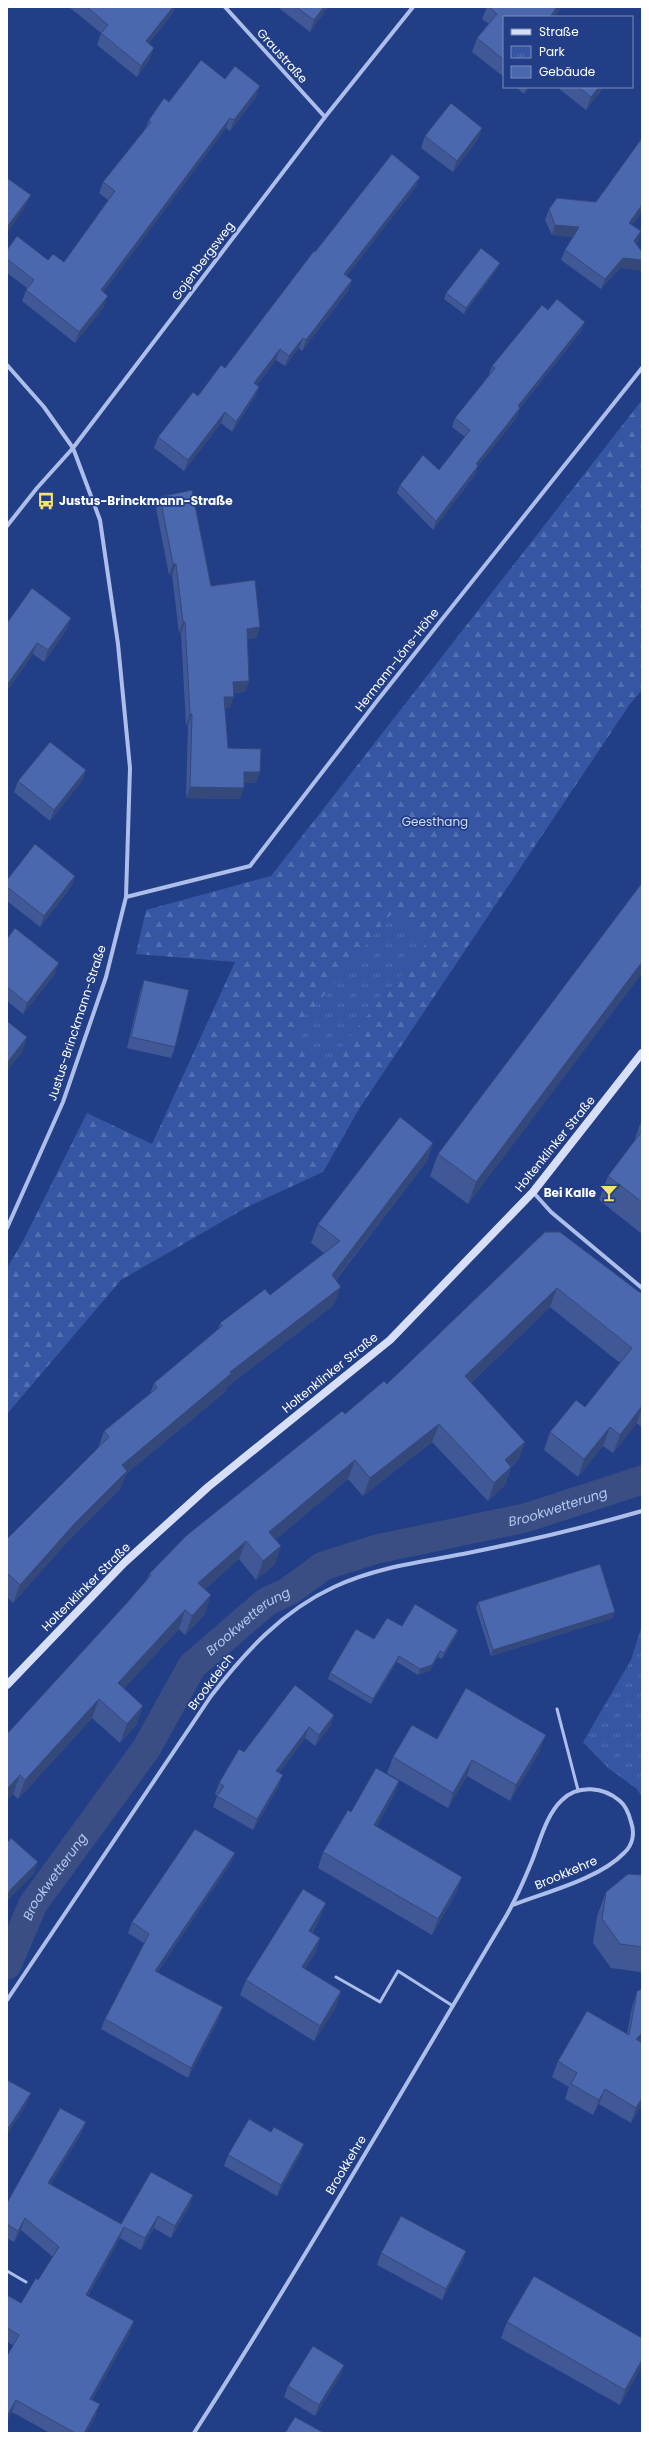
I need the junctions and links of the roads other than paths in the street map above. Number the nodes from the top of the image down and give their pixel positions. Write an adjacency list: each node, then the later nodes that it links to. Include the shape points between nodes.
1 (225, 7): 3 (street, Graustraße)
2 (412, 7): 3 (street, Gojenbergsweg)
3 (325, 118): 6 (street, Gojenbergsweg)
4 (7, 365): 6 (street, Justus-Brinckmann-Straße, via 44,407)
5 (642, 368): 8 (street, Hermann-Löns-Höhe, via 377,701 250,866)
6 (73, 448): 7 (street, Gojenbergsweg); 8 (street, Justus-Brinckmann-Straße, via 100,520 118,644 130,768)
7 (7, 526)
8 (126, 897): 11 (street, Justus-Brinckmann-Straße, via 106,977 63,1102)
9 (642, 1053): 10 (main road, Holtenklinker Straße)
10 (533, 1192): 12 (street, via 551,1212); 14 (main road, Holtenklinker Straße, via 390,1340 208,1487 124,1563)
11 (7, 1228)
12 (642, 1288)
13 (642, 1511): 19 (street, Brookdeich, via 575,1530 383,1570 334,1587 282,1620 259,1639 211,1696)
14 (7, 1685)
15 (557, 1709): 16 (lane)
16 (578, 1790): 17 (street, Brookkehre, via 562,1799 550,1816); 17 (street, Brookkehre, via 596,1789 608,1792 621,1802 629,1812 633,1828 632,1840 625,1852 590,1875)
17 (513, 1905): 20 (street, Brookkehre)
18 (336, 1977): 20 (lane, via 380,2002 398,1971)
19 (7, 2000)
20 (453, 2006): 23 (street, Brookkehre, via 252,2343)
21 (7, 2271): 22 (lane)
22 (26, 2282)
23 (194, 2433)

